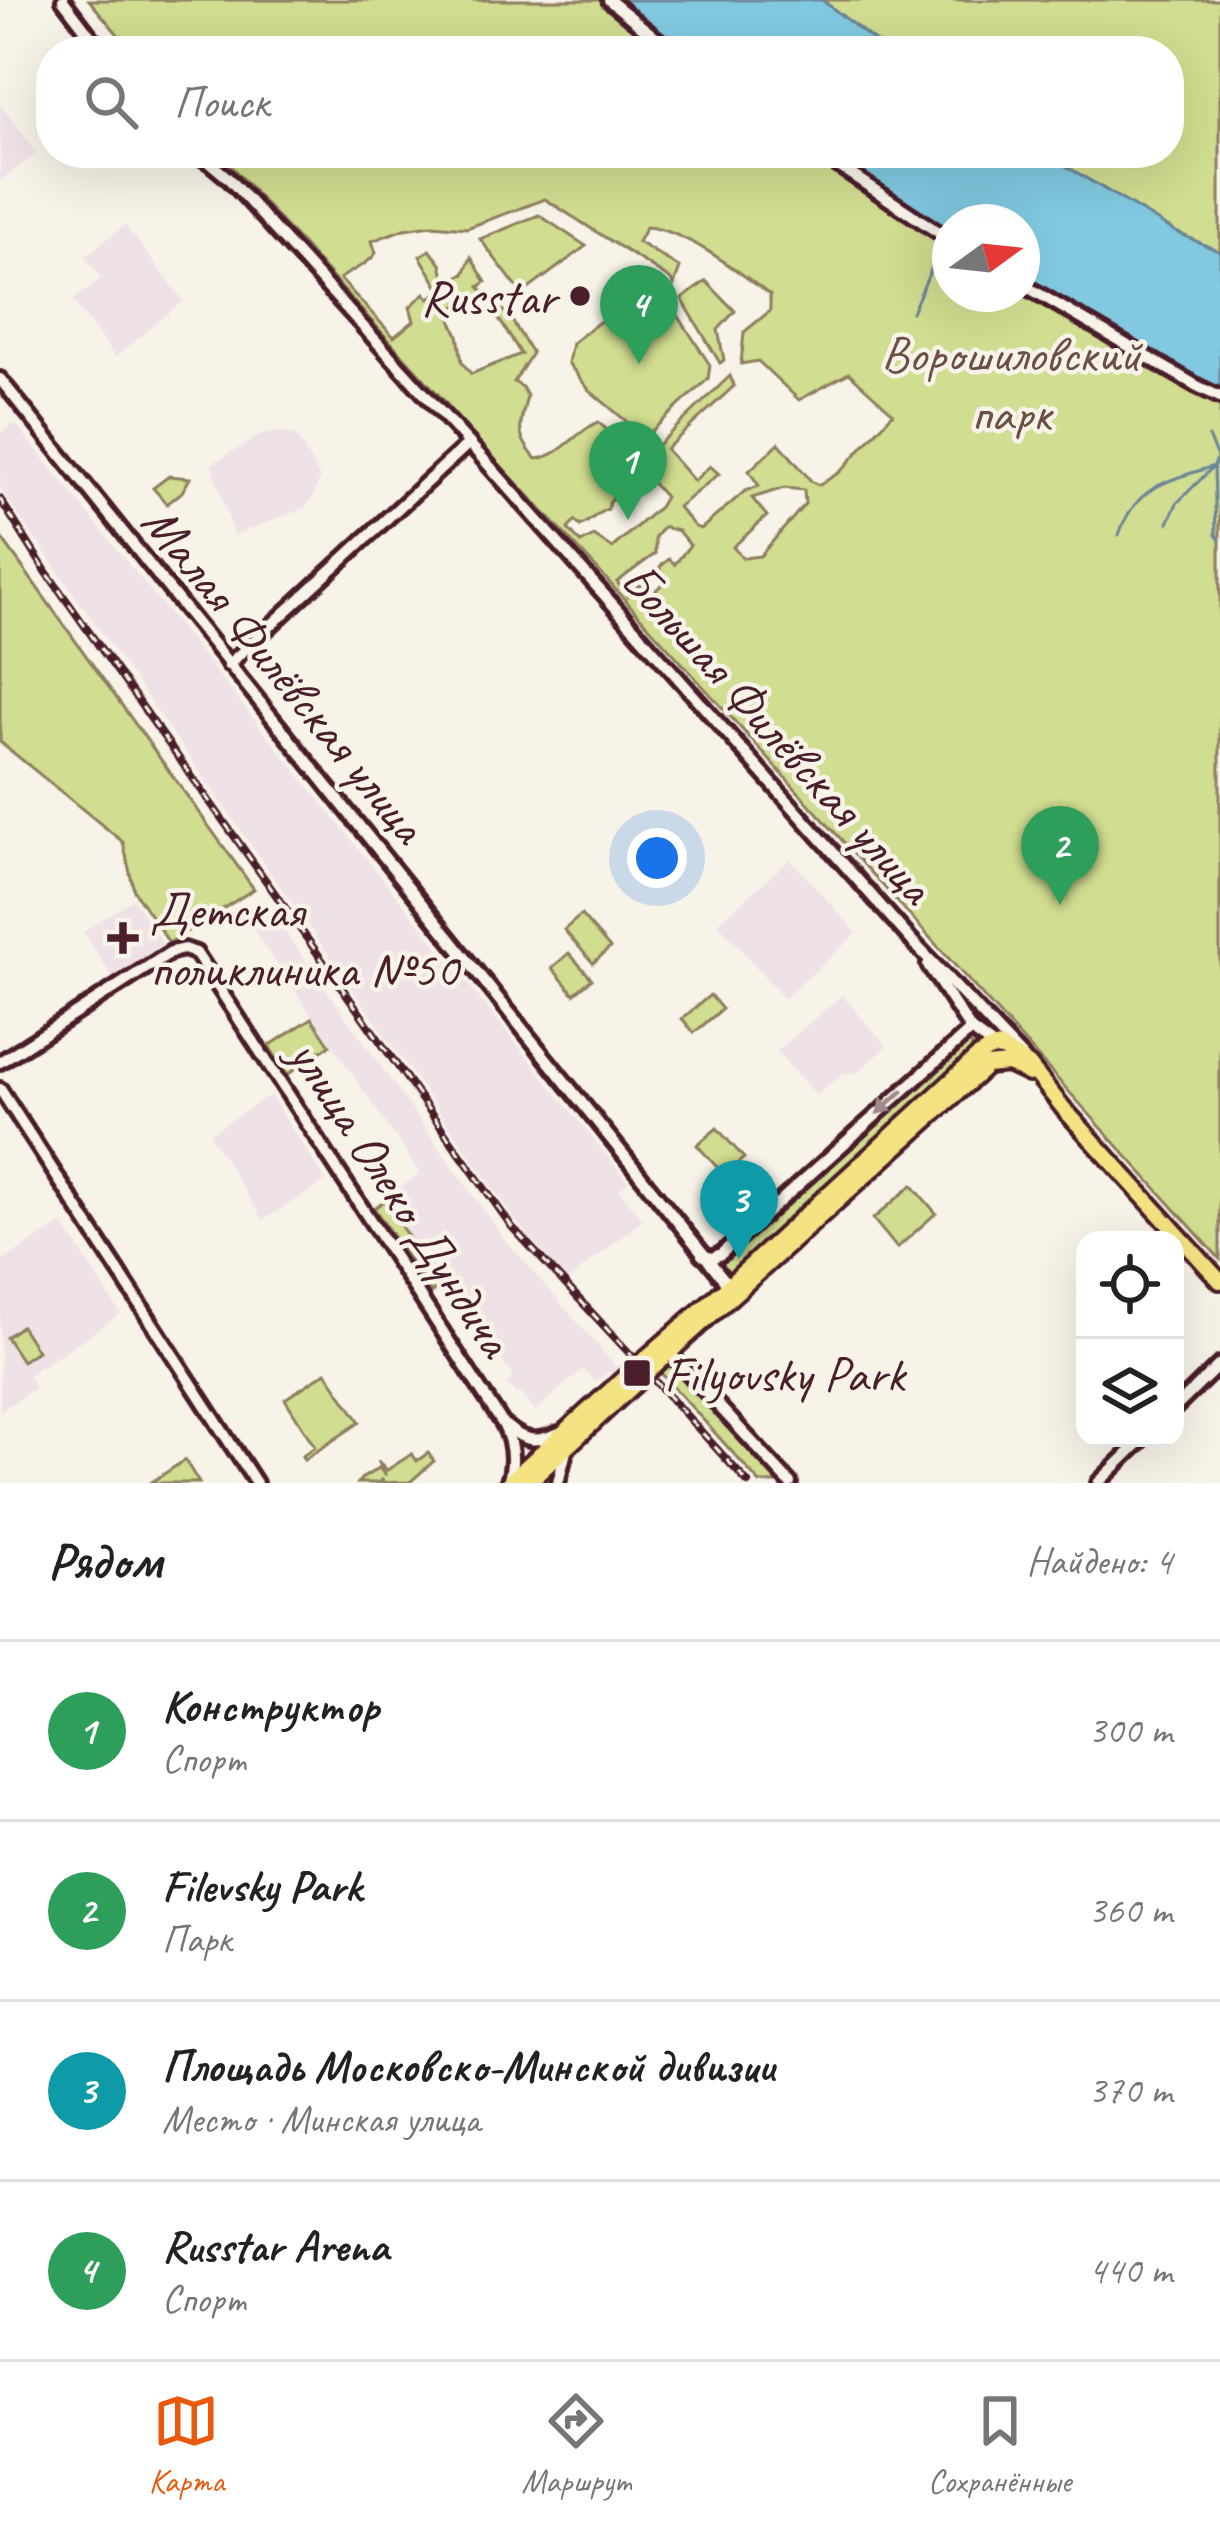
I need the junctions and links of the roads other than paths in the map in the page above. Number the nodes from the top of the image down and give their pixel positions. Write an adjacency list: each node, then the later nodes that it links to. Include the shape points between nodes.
1 (63, 0): 3 (street)
2 (608, 0): 4 (street)
3 (91, 36)
4 (652, 36)
5 (216, 168): 11 (street, Большая Филёвская улица)
6 (841, 168): 7 (street)
7 (932, 228)
8 (1040, 294): 10 (street)
9 (0, 380): 12 (street, Малая Филёвская улица)
10 (1220, 397)
11 (469, 443): 12 (street); 13 (street, Большая Филёвская улица)
12 (228, 664): 21 (street, Малая Филёвская улица)
13 (913, 942): 14 (street, Большая Филёвская улица); 15 (street, Большая Филёвская улица)
14 (983, 1014): 16 (street, Большая Филёвская улица); 19 (street, Большая Филёвская улица)
15 (975, 1033): 16 (street, Большая Филёвская улица); 18 (street); 21 (street, one-way to 21, via 721,1254)
16 (994, 1047): 18 (main road); 19 (main road)
17 (0, 1062): 28 (street, улица Олеко Дундича, via 171,952 196,953)
18 (981, 1062): 19 (main road); 23 (main road)
19 (1022, 1065): 22 (main road, Большая Филёвская улица)
20 (0, 1089): 32 (street)
21 (702, 1255): 23 (street, Малая Филёвская улица)
22 (1220, 1281)
23 (733, 1289): 24 (main road)
24 (666, 1348): 26 (main road, bridge); 36 (street)
25 (1220, 1364): 27 (street)
26 (629, 1381): 29 (main road); 31 (main road)
27 (1184, 1399)
28 (503, 1424): 29 (street, улица Олеко Дундича, via 533,1441); 33 (street, улица Олеко Дундича, via 513,1459)
29 (567, 1430): 33 (main road)
30 (1135, 1447): 37 (street)
31 (567, 1448): 34 (main road); 35 (street)
32 (256, 1483)
33 (508, 1483)
34 (528, 1483)
35 (558, 1483)
36 (790, 1483)
37 (1098, 1483)

